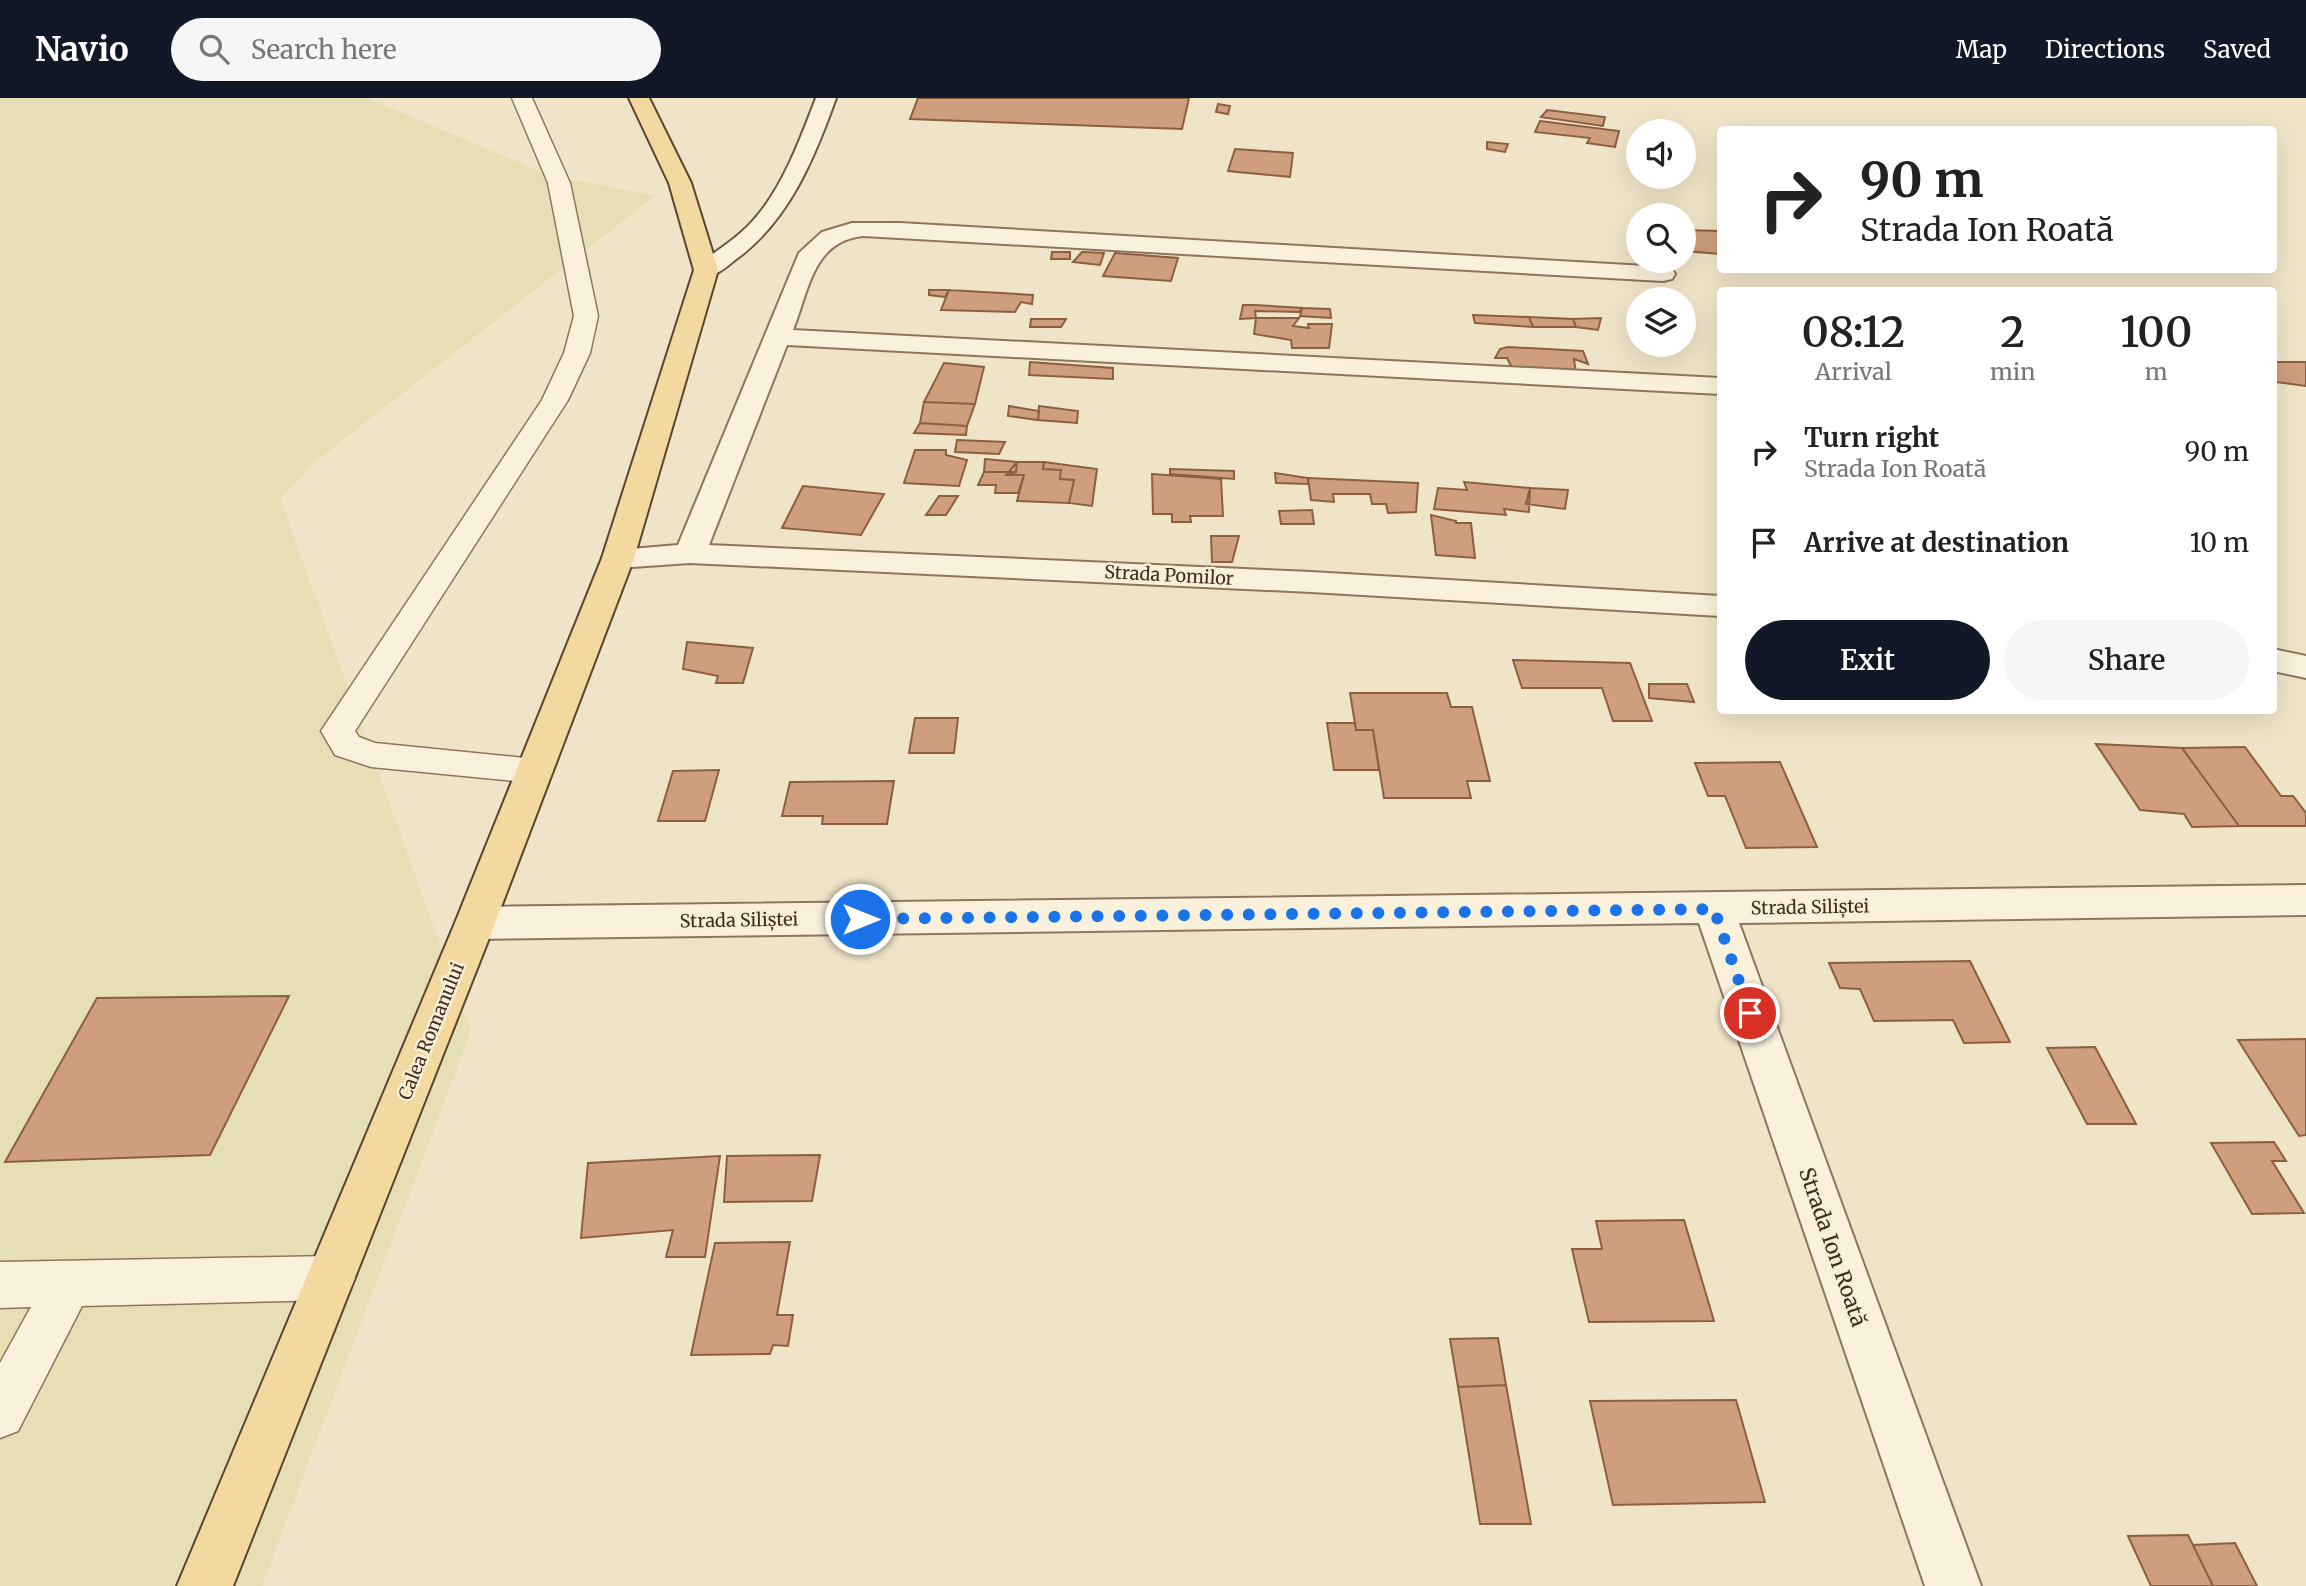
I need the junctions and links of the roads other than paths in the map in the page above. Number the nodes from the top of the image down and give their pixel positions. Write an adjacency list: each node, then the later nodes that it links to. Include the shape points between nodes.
1 (522, 98): 13 (lane, via 559,183 586,316 577,353 555,400 338,731 347,746 371,755)
2 (639, 98): 4 (main road, via 680,183)
3 (826, 98): 4 (street, via 771,214 740,246)
4 (706, 270): 9 (main road, Calea Romanului)
5 (1663, 274): 6 (street, via 900,230 840,231 821,241 811,253)
6 (779, 337): 7 (street); 8 (street)
7 (1717, 386)
8 (690, 554): 9 (street, Strada Pomilor); 10 (street, Strada Pomilor)
9 (618, 558): 13 (main road, Calea Romanului)
10 (1717, 606)
11 (2277, 661): 12 (street)
12 (2306, 667)
13 (535, 771): 16 (main road, Calea Romanului)
14 (2306, 900): 15 (street, Strada Siliștei)
15 (1714, 909): 16 (street, Strada Siliștei); 22 (street, Strada Ion Roată)
16 (475, 923): 17 (main road, Calea Romanului)
17 (331, 1278): 18 (lane); 21 (main road, Calea Romanului)
18 (69, 1283): 19 (lane); 20 (lane)
19 (0, 1284)
20 (0, 1413)
21 (205, 1586)
22 (1953, 1586)

